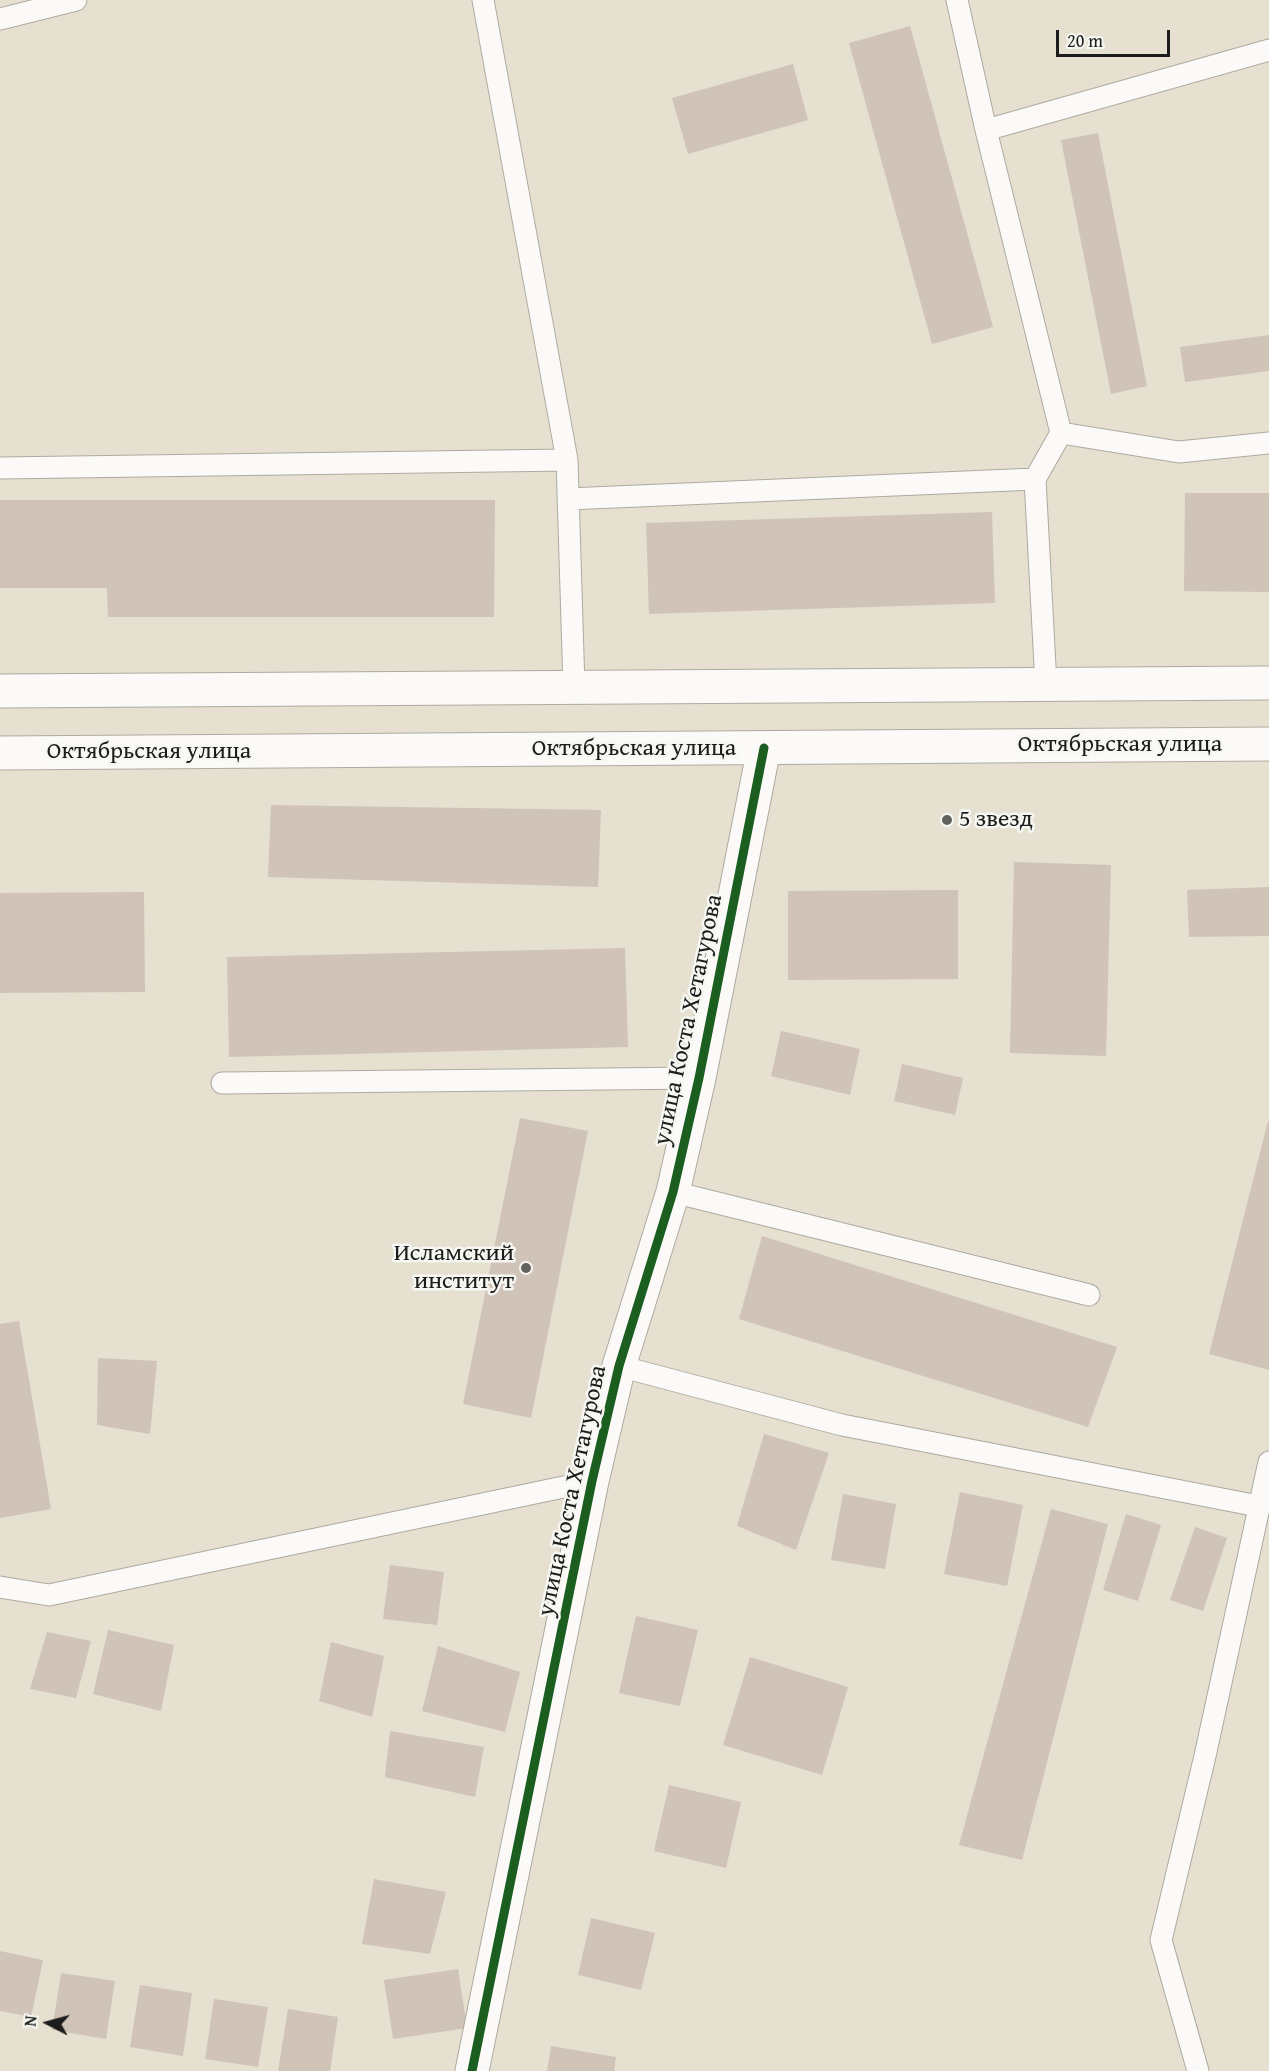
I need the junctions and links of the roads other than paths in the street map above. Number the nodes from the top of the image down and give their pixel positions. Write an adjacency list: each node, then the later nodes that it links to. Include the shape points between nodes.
1 (76, 0): 4 (lane)
2 (483, 0): 9 (lane)
3 (957, 0): 6 (lane)
4 (0, 19)
5 (1269, 50): 6 (lane)
6 (986, 130): 7 (lane)
7 (1061, 433): 8 (lane, via 1179,452); 11 (lane)
8 (1269, 443)
9 (567, 460): 10 (lane); 12 (lane)
10 (0, 468)
11 (1035, 479): 12 (lane); 14 (lane)
12 (568, 499): 15 (lane)
13 (1269, 683): 14 (main road)
14 (1046, 685): 15 (main road)
15 (574, 687): 16 (main road)
16 (0, 691)
17 (1269, 744): 18 (main road, Октябрьская улица)
18 (764, 748): 19 (main road, Октябрьская улица); 20 (main road, улица Коста Хетагурова)
19 (0, 753)
20 (699, 1078): 21 (lane); 22 (main road, улица Коста Хетагурова)
21 (222, 1083)
22 (673, 1192): 23 (lane); 24 (main road, улица Коста Хетагурова)
23 (1089, 1295)
24 (619, 1366): 26 (main road, улица Коста Хетагурова); 27 (lane, via 842,1425)
25 (1269, 1462): 27 (lane)
26 (592, 1481): 28 (lane, via 49,1595); 29 (main road, улица Коста Хетагурова)
27 (1258, 1506): 30 (lane, via 1161,1940)
28 (0, 1587)
29 (472, 2071)
30 (1198, 2071)

